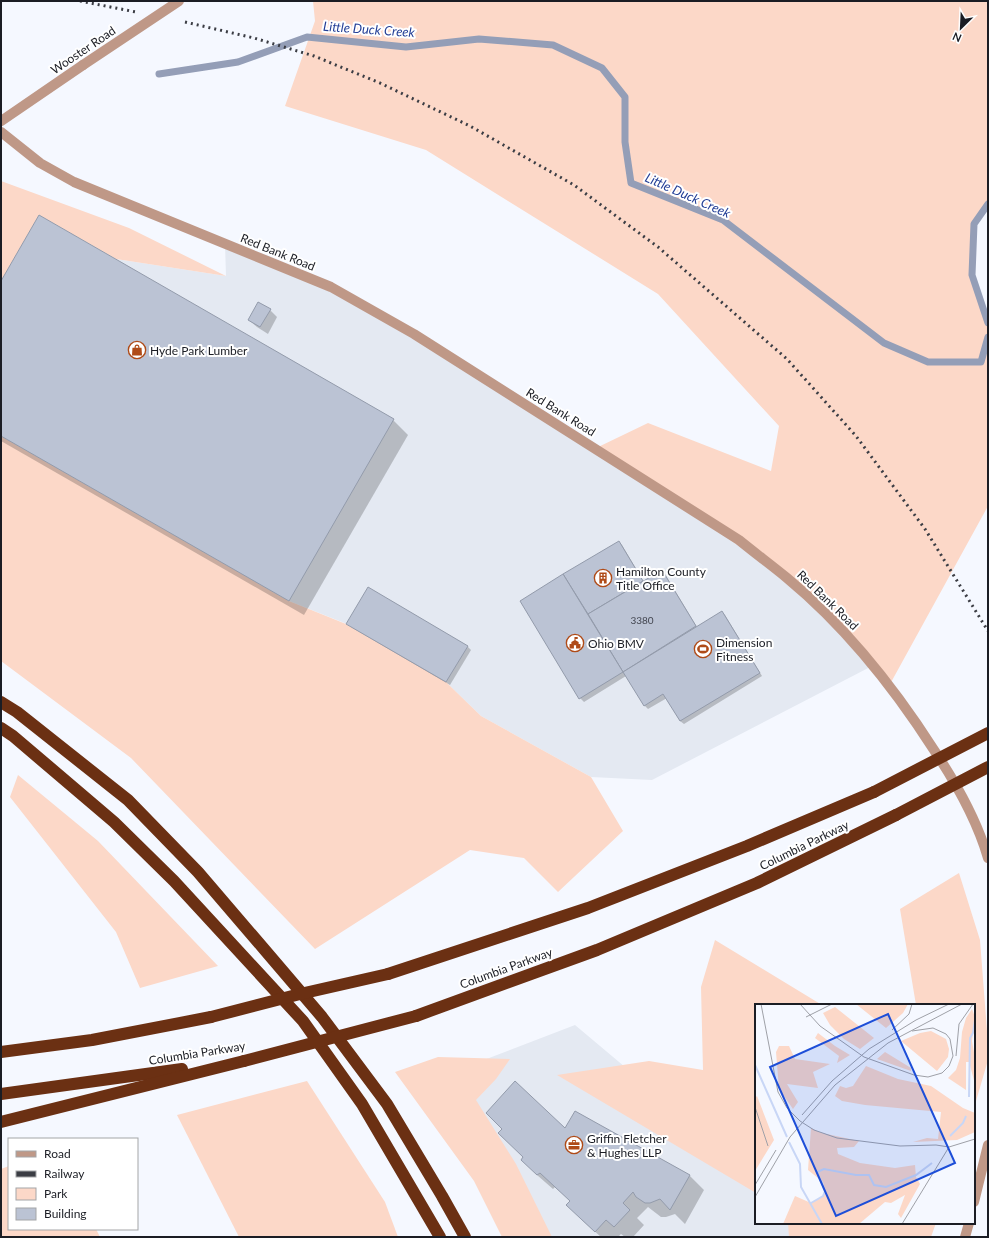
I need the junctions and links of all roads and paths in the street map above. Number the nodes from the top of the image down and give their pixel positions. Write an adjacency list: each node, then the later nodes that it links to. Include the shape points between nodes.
1 (179, 1): 2 (street, Wooster Road, bridge)
2 (1, 121)
3 (1, 132): 8 (street, Red Bank Road, via 40,163 74,182 331,287 414,334 739,540 787,578 832,620 874,665 911,714 945,766 969,811)
4 (1, 702): 17 (highway, via 128,800 198,872 322,1018 387,1104)
5 (1, 728): 16 (highway, via 120,828 174,881 303,1021 362,1104)
6 (988, 733): 9 (highway, Columbia Parkway, bridge, via 874,792 746,846 588,908 388,974 212,1017 92,1040)
7 (988, 767): 10 (highway, Columbia Parkway, bridge, via 757,883 597,950 416,1016)
8 (988, 858)
9 (1, 1052)
10 (244, 1060): 11 (highway, Columbia Parkway); 12 (highway)
11 (1, 1094)
12 (1, 1122)
13 (988, 1145): 14 (street)
14 (975, 1198)
15 (969, 1224): 18 (street)
16 (440, 1237)
17 (465, 1237)
18 (966, 1237)

